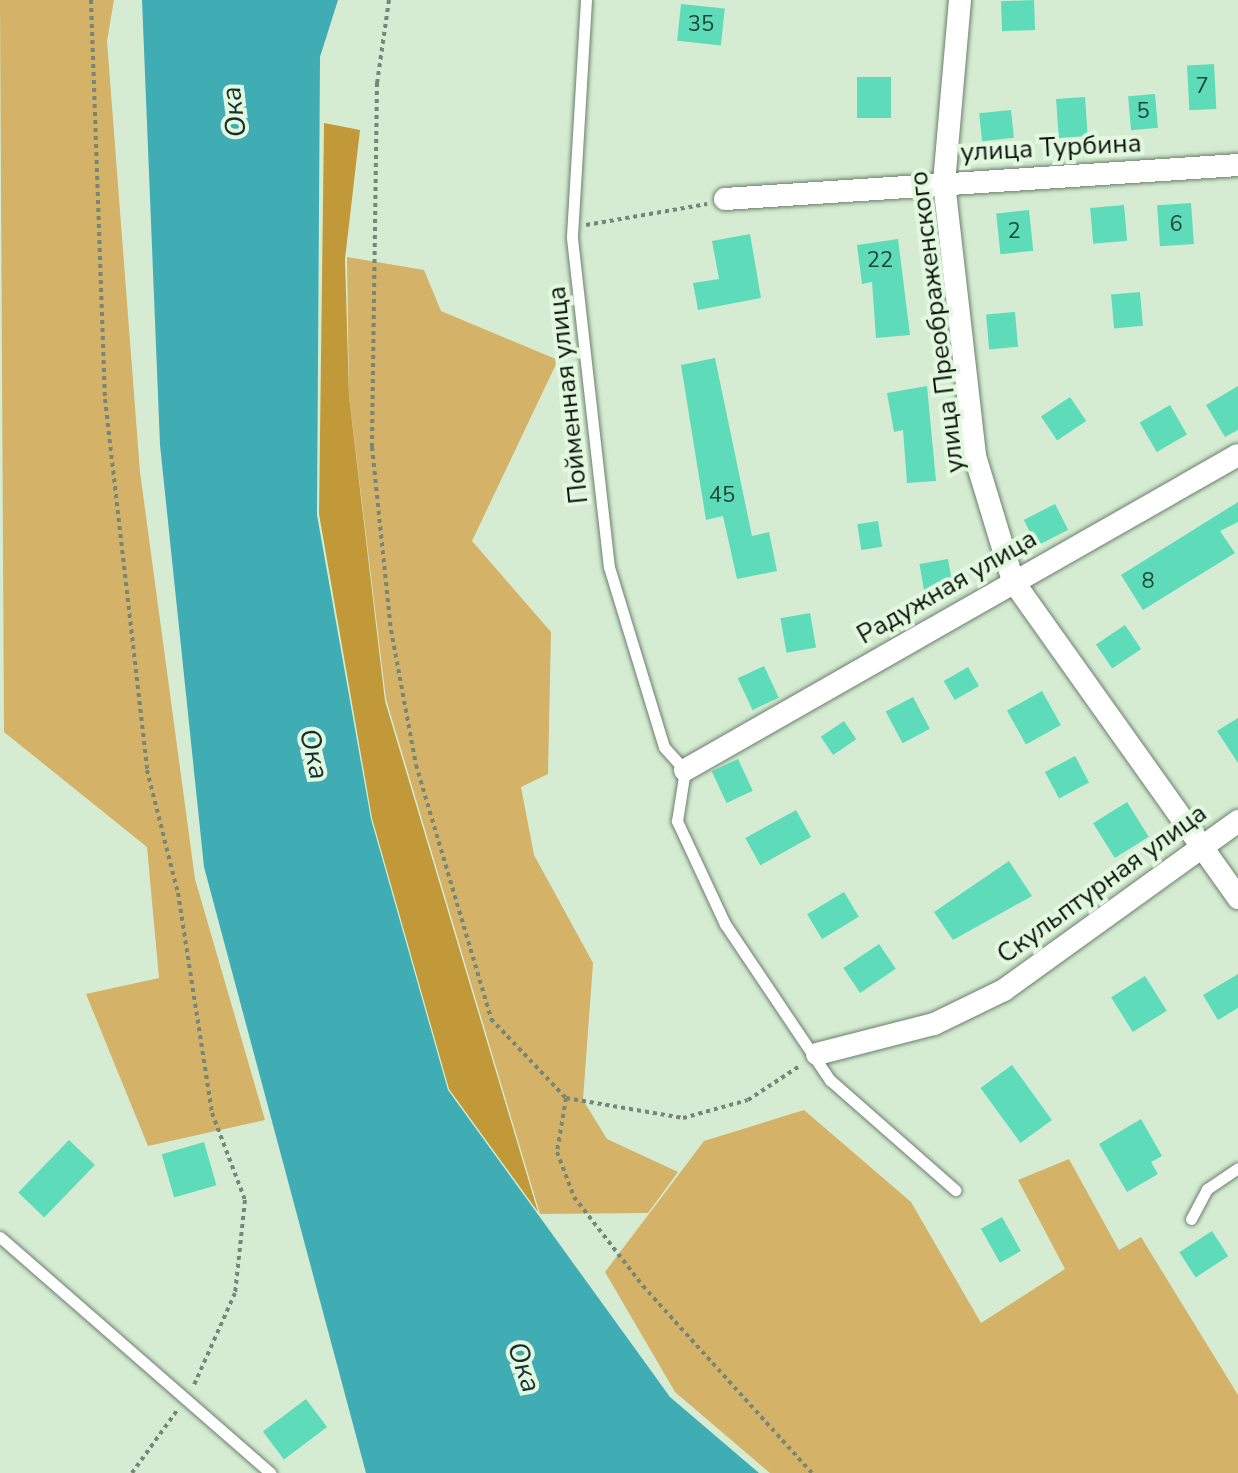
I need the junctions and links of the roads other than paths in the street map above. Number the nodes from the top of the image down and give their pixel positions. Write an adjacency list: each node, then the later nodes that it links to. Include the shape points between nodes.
1 (586, 0): 8 (lane, Пойменная улица, via 573,226 609,567 664,747)
2 (960, 0): 4 (street, улица Преображенского)
3 (1238, 165): 4 (street, улица Турбина)
4 (944, 183): 5 (street, улица Турбина); 7 (street, улица Преображенского, via 975,456)
5 (725, 199)
6 (1238, 455): 7 (street, Радужная улица)
7 (1013, 581): 8 (street, Радужная улица); 10 (street, улица Преображенского, via 1165,804)
8 (685, 770): 12 (lane, via 677,821 725,924)
9 (1238, 821): 10 (street, Скульптурная улица)
10 (1204, 843): 11 (street, улица Преображенского); 12 (street, Скульптурная улица, via 1081,941 1004,990 934,1024)
11 (1238, 898)
12 (817, 1054): 14 (lane, via 830,1080)
13 (1238, 1168): 15 (lane, via 1207,1189)
14 (955, 1190)
15 (1191, 1219)
16 (0, 1237): 17 (lane)
17 (271, 1473)

